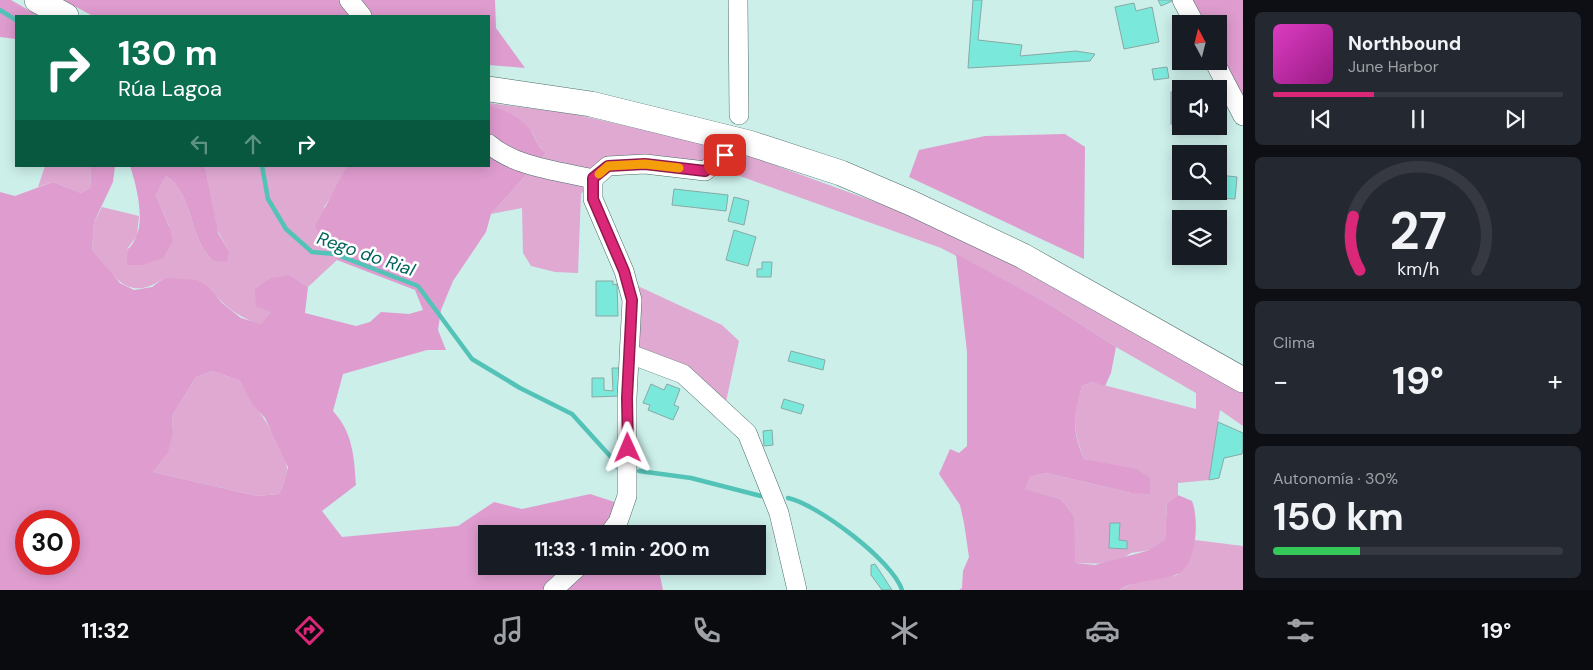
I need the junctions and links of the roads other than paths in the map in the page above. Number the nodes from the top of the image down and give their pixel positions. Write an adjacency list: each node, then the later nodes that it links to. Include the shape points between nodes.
1 (36, 0): 5 (main road)
2 (349, 0): 6 (street)
3 (738, 0): 10 (street)
4 (1182, 0): 7 (street)
5 (64, 15)
6 (361, 15)
7 (1190, 15)
8 (1219, 70): 11 (street)
9 (490, 88): 16 (main road, via 591,104 749,143 841,173 1023,256)
10 (738, 115)
11 (1243, 116)
12 (490, 145): 14 (street, via 500,154 544,168)
13 (725, 155): 14 (street, via 705,171 645,164 608,166)
14 (593, 178): 15 (street, via 593,199 624,271 632,300)
15 (630, 354): 17 (street, via 628,496); 20 (street, via 683,374 747,433 779,513)
16 (1243, 380)
17 (616, 525)
18 (569, 575): 19 (street)
19 (553, 590)
20 (797, 590)

